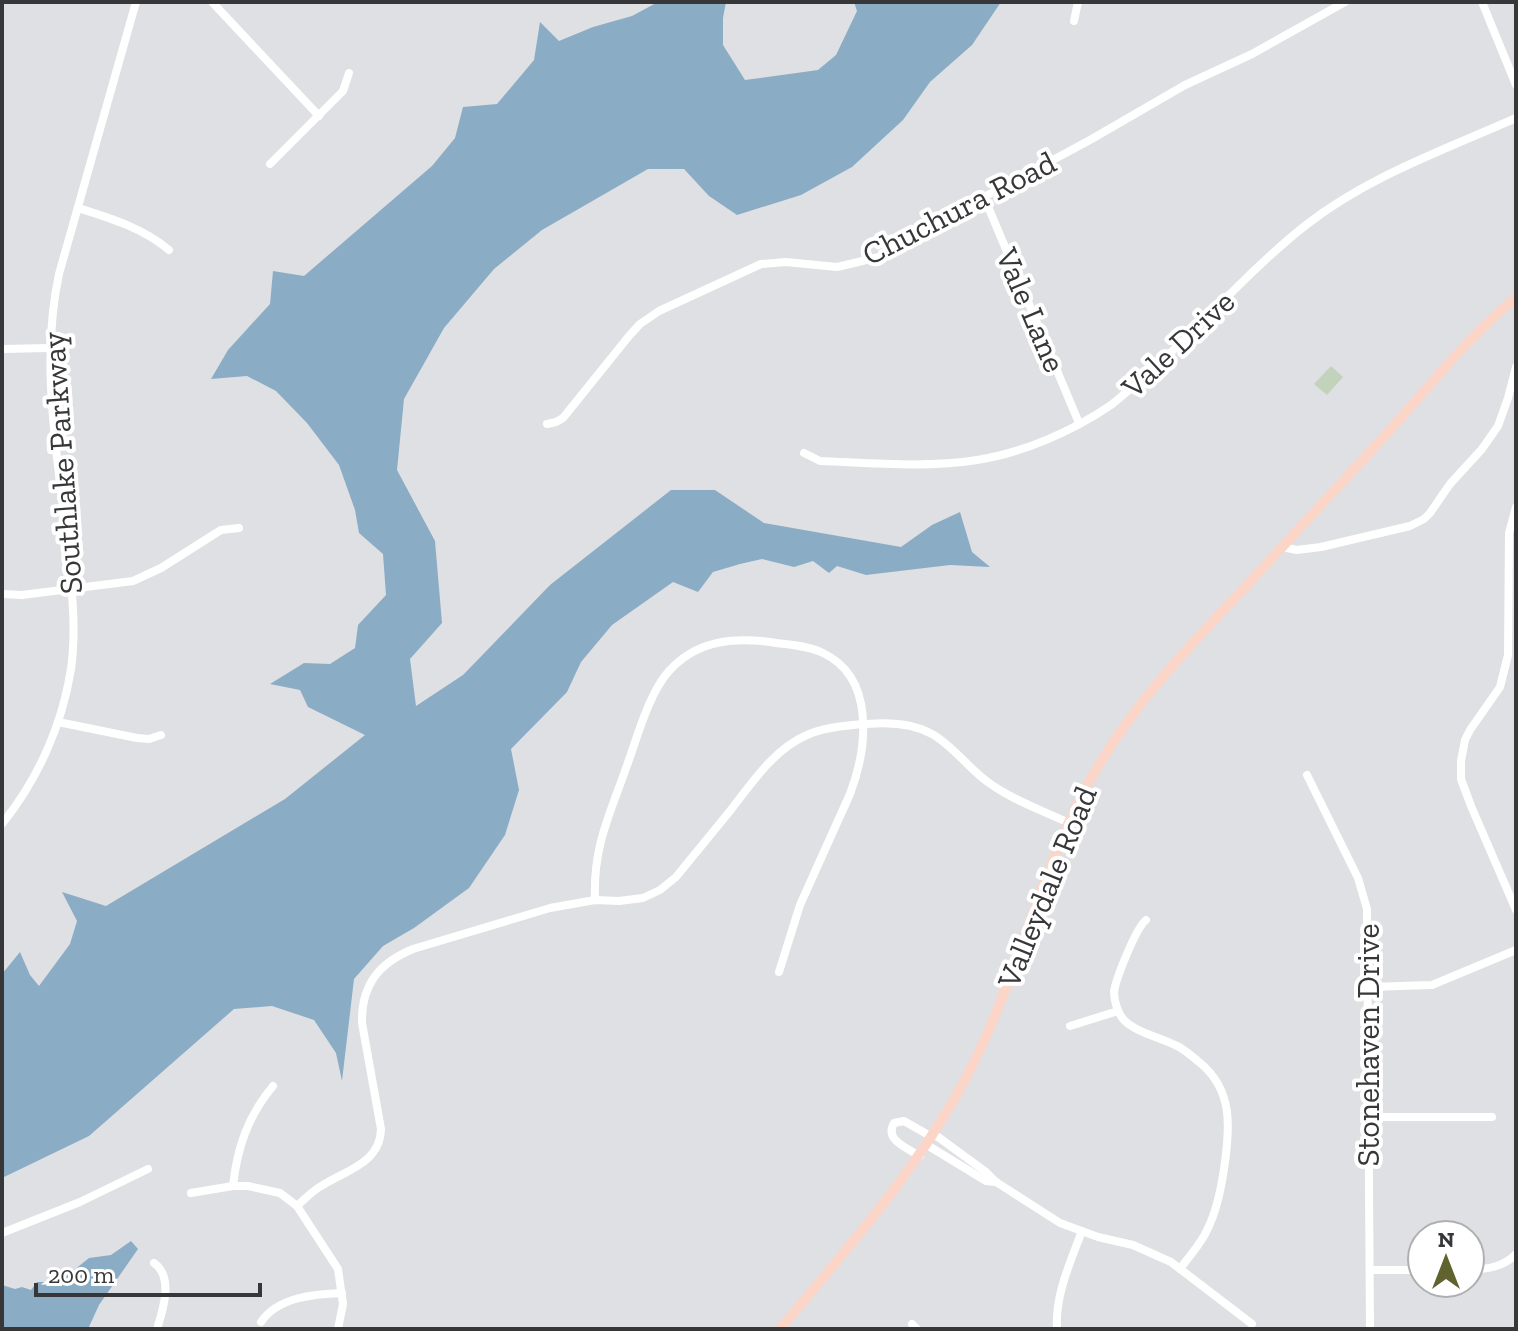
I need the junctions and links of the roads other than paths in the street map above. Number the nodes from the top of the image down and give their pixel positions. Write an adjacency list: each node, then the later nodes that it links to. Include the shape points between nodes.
1 (136, 2): 13 (street, Southlake Parkway)
2 (212, 2): 9 (street)
3 (1078, 2): 6 (street)
4 (1345, 2): 12 (street, Chuchura Road)
5 (1482, 2): 8 (street)
6 (1074, 21)
7 (349, 73): 9 (street, via 343,91)
8 (1516, 85)
9 (319, 116): 11 (street)
10 (1516, 118): 19 (street, Vale Drive, via 1390,172 1338,202 1284,244 1148,374)
11 (270, 164)
12 (984, 197): 19 (street, Vale Lane); 20 (street, Chuchura Road, via 879,257 837,267 761,264 659,311 629,336 563,418)
13 (78, 208): 14 (street, via 124,223); 16 (street, Southlake Parkway, via 55,292)
14 (169, 250)
15 (1516, 298): 24 (main road, Valleydale Road, via 1455,357)
16 (49, 348): 17 (street); 26 (street, Southlake Parkway)
17 (2, 349)
18 (1516, 367): 24 (street, via 1498,426 1424,519 1321,547)
19 (1079, 423): 21 (street, Vale Drive, via 1017,451 975,461 858,463 820,461)
20 (547, 424)
21 (804, 453)
22 (1516, 507): 25 (street, via 1509,533)
23 (239, 528): 26 (street, via 221,530 141,578)
24 (1282, 547): 32 (main road, Valleydale Road, via 1142,702 1104,757)
25 (1512, 579): 35 (street, via 1507,668 1465,740 1461,779)
26 (72, 588): 27 (street); 28 (street, Southlake Parkway, via 71,668)
27 (2, 594)
28 (58, 722): 30 (street, via 137,738); 33 (street, Southlake Parkway, via 36,774)
29 (862, 724): 32 (street, via 900,724 930,733 992,785); 34 (street, via 825,729 785,748 660,890 633,900); 34 (street, via 853,679 840,663 816,650 735,639 694,652 666,675 637,737 600,839); 38 (street, via 856,778 800,905)
30 (161, 735)
31 (1307, 775): 39 (street, Stonehaven Drive, via 1364,895)
32 (1069, 823): 45 (main road, Valleydale Road, via 993,1020)
33 (2, 824)
34 (595, 900): 50 (street, via 421,946 379,970 365,995 362,1019 379,1142 364,1163 322,1185)
35 (1516, 910)
36 (1146, 920): 40 (street, via 1118,978)
37 (1516, 950): 39 (street, via 1432,985)
38 (779, 972)
39 (1368, 987): 43 (street, Stonehaven Drive)
40 (1118, 1011): 41 (street); 56 (street, via 1126,1022 1182,1048 1203,1065 1228,1109 1229,1137 1216,1207 1204,1236)
41 (1070, 1026)
42 (273, 1086): 48 (street, via 243,1136)
43 (1369, 1117): 44 (street); 57 (street, Stonehaven Drive)
44 (1492, 1117)
45 (931, 1139): 46 (main road, Valleydale Road); 46 (street, via 904,1121 890,1128 892,1138); 51 (street, via 1060,1223)
46 (920, 1156): 64 (main road, Valleydale Road)
47 (148, 1169): 52 (street)
48 (233, 1186): 49 (street); 50 (street, via 270,1189)
49 (191, 1193)
50 (297, 1206): 59 (street, via 334,1260)
51 (1082, 1231): 56 (street, via 1133,1245); 65 (street, via 1061,1289)
52 (2, 1233)
53 (1516, 1254): 55 (street)
54 (154, 1263): 62 (street, via 165,1281)
55 (1486, 1268)
56 (1180, 1269): 61 (street)
57 (1370, 1270): 58 (street); 66 (street, Stonehaven Drive)
58 (1406, 1270)
59 (342, 1293): 60 (street, via 300,1297); 63 (street)
60 (261, 1322)
61 (1252, 1324)
62 (157, 1329)
63 (338, 1329)
64 (780, 1329)
65 (1057, 1329)
66 (1370, 1329)

